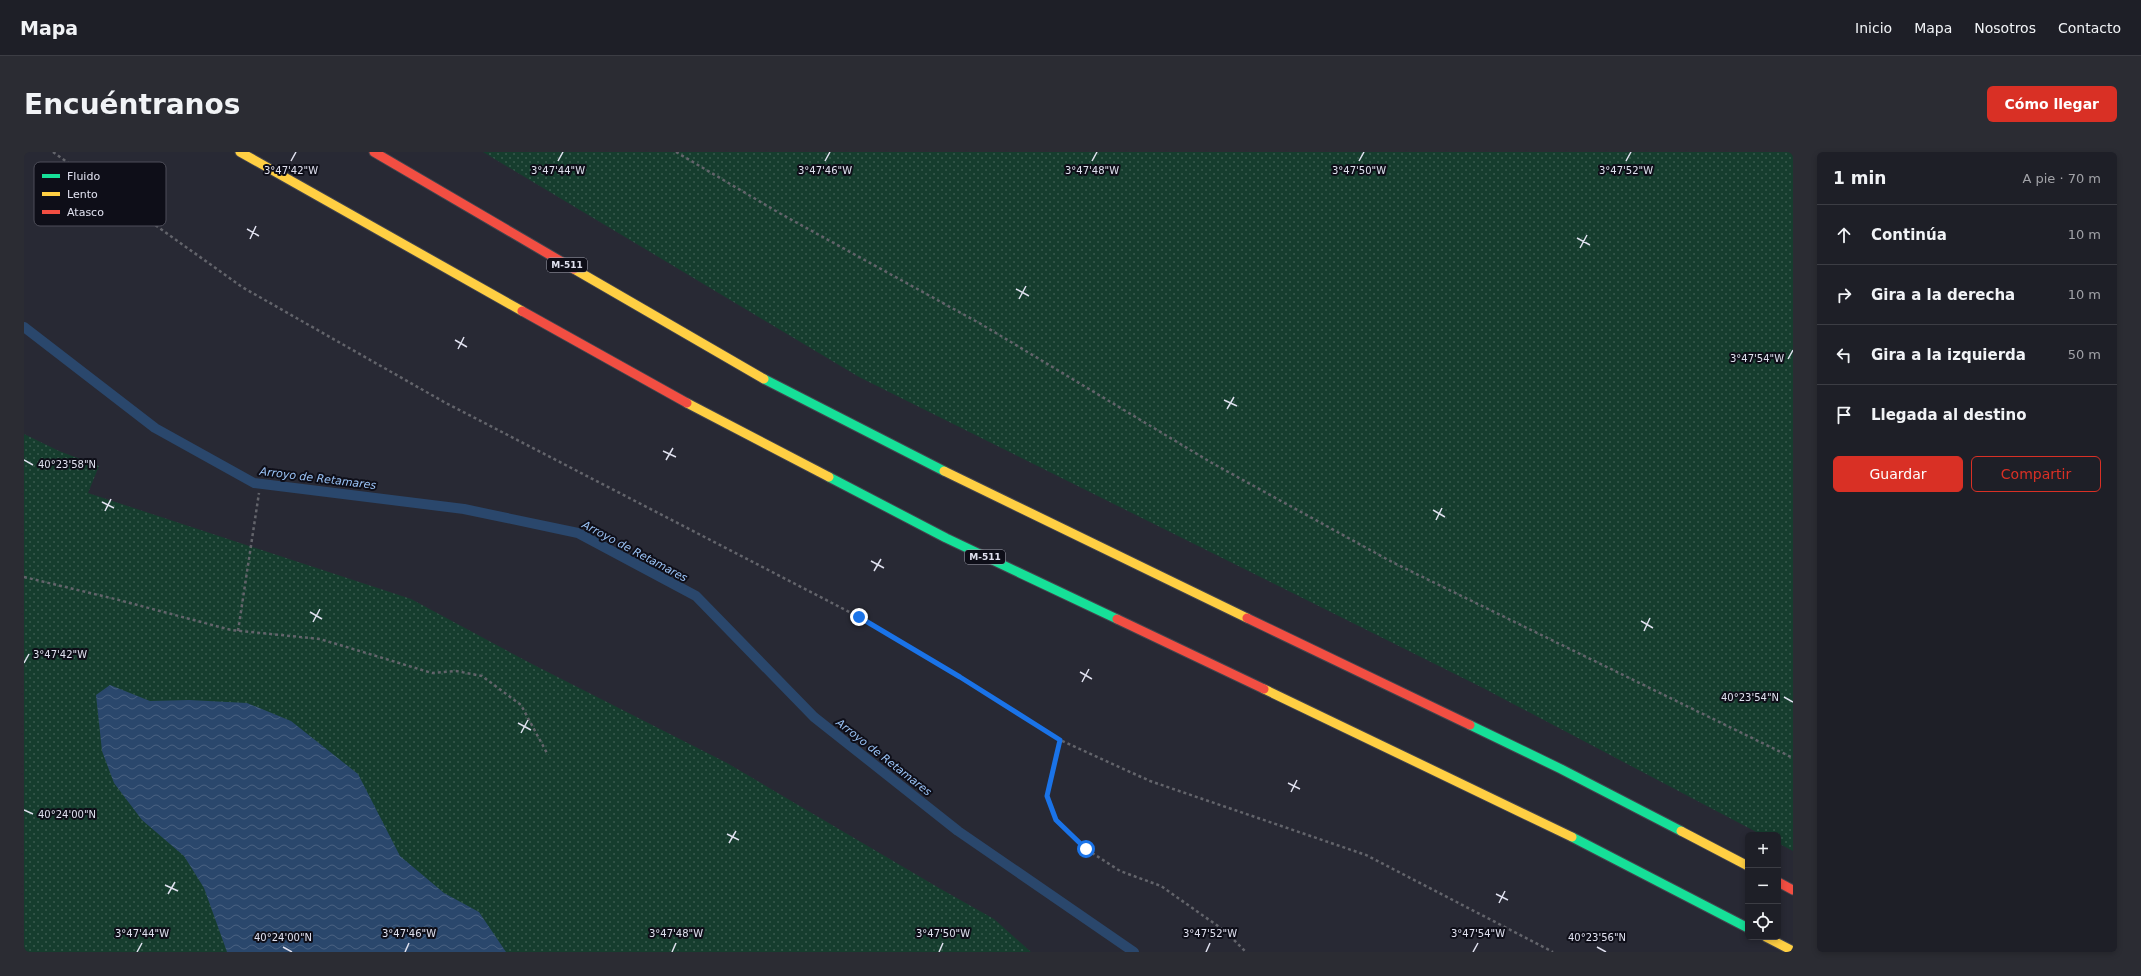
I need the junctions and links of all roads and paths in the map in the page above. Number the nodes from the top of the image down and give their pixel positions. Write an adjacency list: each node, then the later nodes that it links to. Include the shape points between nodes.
1 (53, 152): 5 (path)
2 (240, 152): 16 (highway, M-511, via 668,393 946,538 1536,818)
3 (374, 152): 13 (highway, M-511, via 760,377 982,491 1561,770)
4 (676, 152): 12 (path, via 781,214 981,324 1212,463 1392,562)
5 (67, 162)
6 (157, 226): 10 (path, via 242,287 444,402 859,617)
7 (259, 493): 9 (path)
8 (24, 577): 9 (path)
9 (238, 631): 11 (path, via 320,639 432,673 456,671 482,676 521,704)
10 (1060, 740): 19 (path, via 1047,796 1056,820 1086,849 1120,871 1161,886 1225,931); 20 (path, via 1150,781 1366,855)
11 (548, 755)
12 (1793, 758)
13 (1745, 864)
14 (1781, 884): 15 (highway)
15 (1793, 890)
16 (1745, 926)
17 (1772, 940): 18 (highway)
18 (1793, 951)
19 (1246, 952)
20 (1553, 952)

